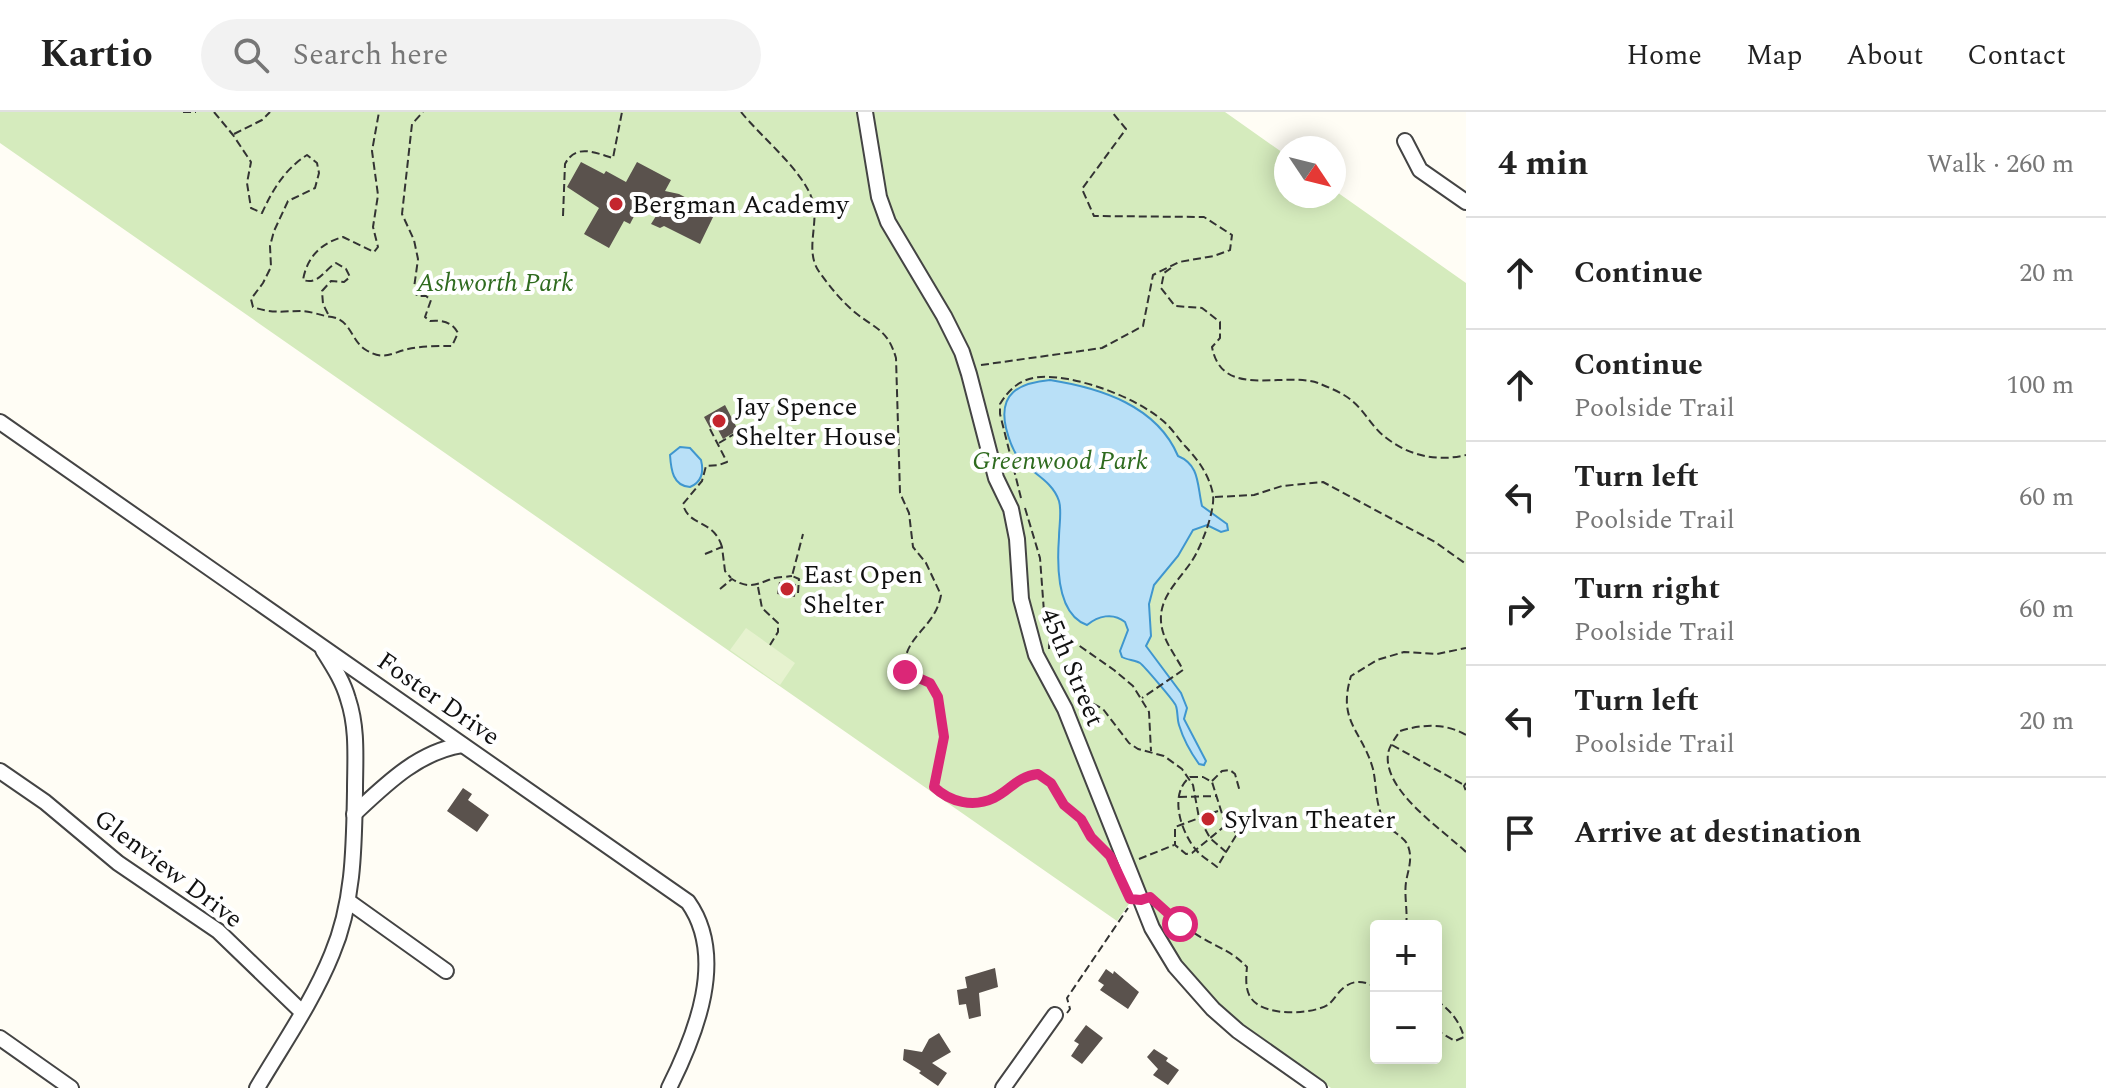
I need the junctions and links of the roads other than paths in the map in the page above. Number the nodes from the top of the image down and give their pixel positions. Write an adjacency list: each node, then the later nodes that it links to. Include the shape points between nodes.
1 (865, 112): 18 (street, 45th Street, via 888,222 944,316 967,368 996,478 1011,509 1027,627 1163,947 1213,1009)
2 (1405, 141): 3 (street, via 1420,170)
3 (1466, 202)
4 (0, 422): 5 (street, Foster Drive)
5 (317, 642): 6 (street, Foster Drive); 8 (street, via 349,700 356,735)
6 (462, 745): 8 (street, via 420,760); 16 (street, Foster Drive, via 671,888 697,914 706,943 703,992 690,1041)
7 (0, 771): 11 (street, Glenview Drive, via 118,863 218,931)
8 (354, 814): 9 (street)
9 (348, 901): 10 (street); 11 (street, via 333,953)
10 (446, 971)
11 (302, 1012): 15 (street)
12 (1059, 1017): 17 (street)
13 (0, 1038): 14 (street)
14 (71, 1088)
15 (257, 1088)
16 (669, 1088)
17 (1003, 1088)
18 (1319, 1088)

